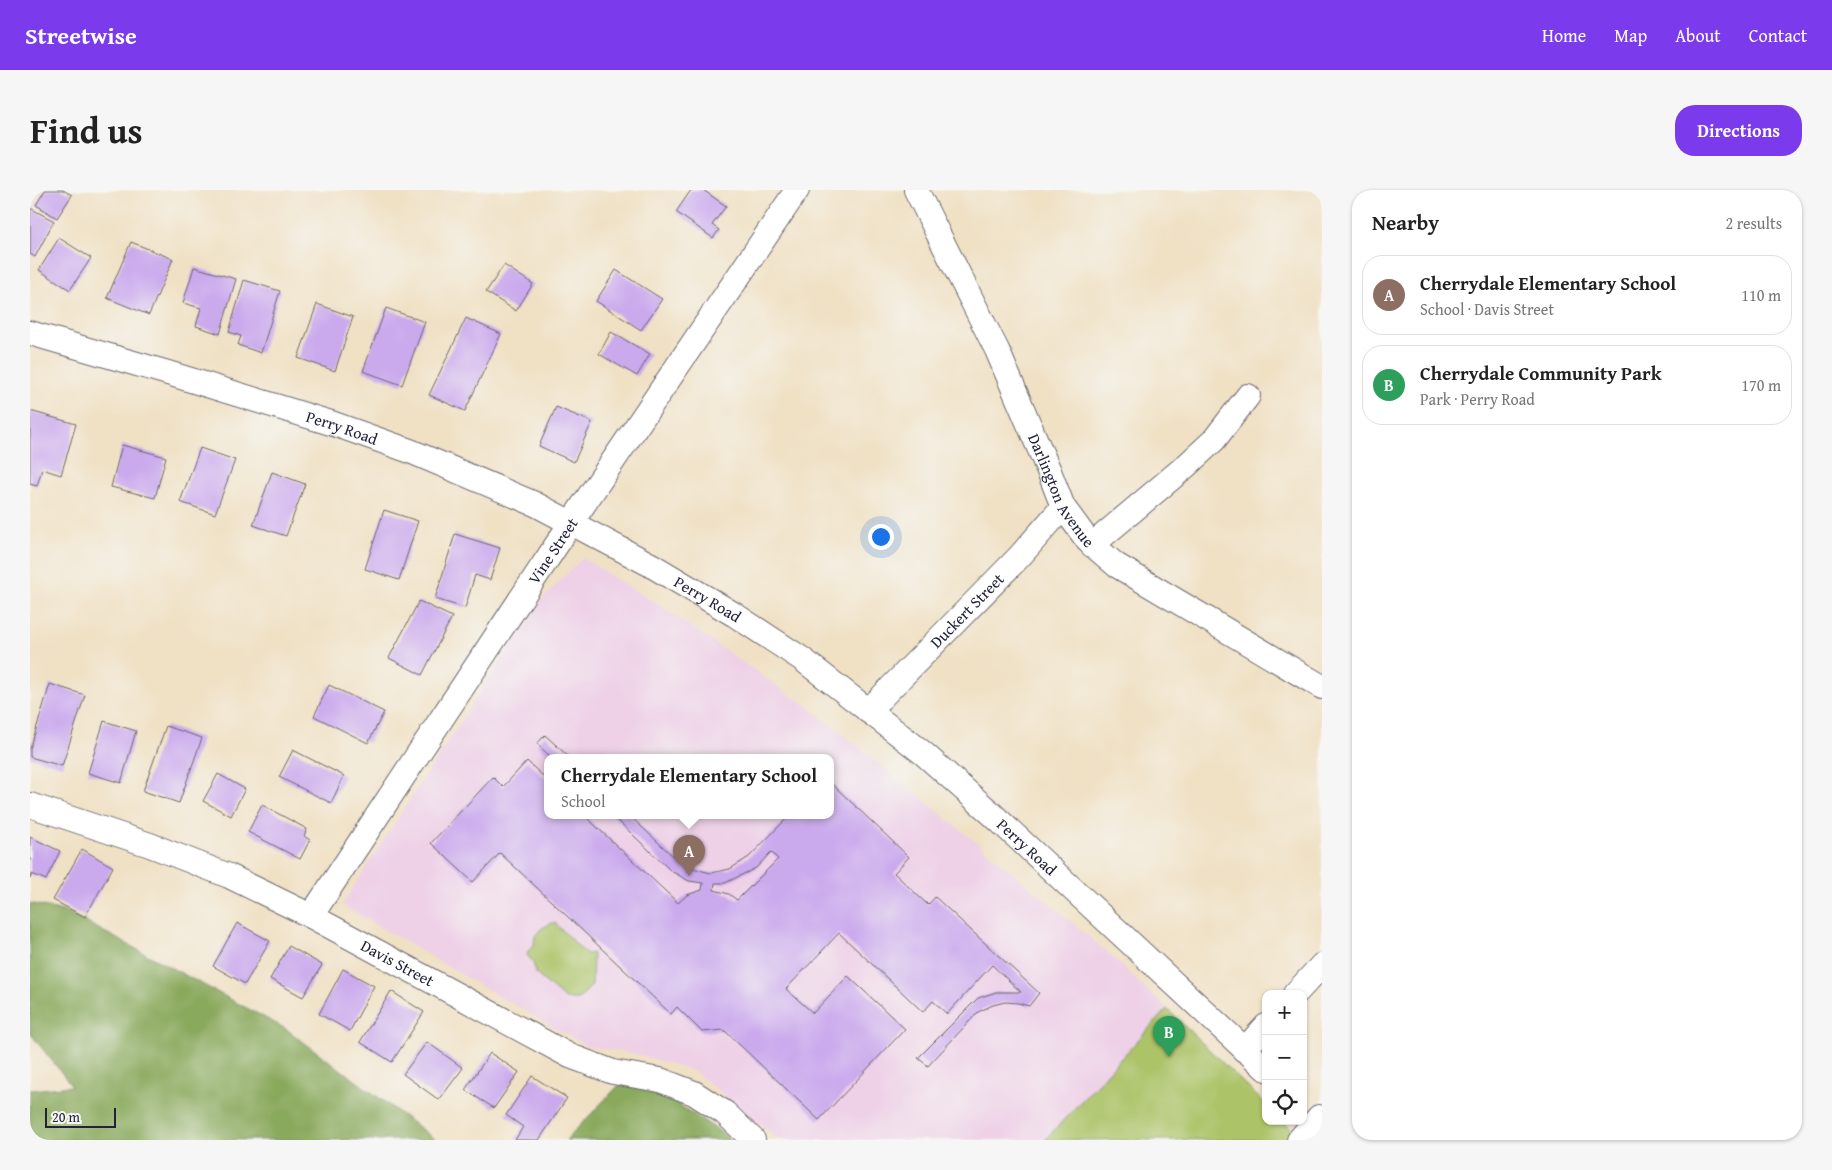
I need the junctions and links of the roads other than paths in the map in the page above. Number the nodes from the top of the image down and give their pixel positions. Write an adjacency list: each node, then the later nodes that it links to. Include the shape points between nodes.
1 (797, 190): 6 (street, Vine Street)
2 (916, 190): 5 (street, Darlington Avenue, via 997,350)
3 (30, 334): 6 (street, Perry Road, via 334,424 487,483)
4 (1248, 396): 7 (street, via 1214,440)
5 (1062, 507): 7 (street, Darlington Avenue); 9 (street, Duckert Street, via 1019,557)
6 (571, 523): 9 (street, Perry Road, via 651,565 735,615 802,659); 11 (street, Vine Street)
7 (1092, 545): 8 (street, Darlington Avenue, via 1116,565)
8 (1322, 687)
9 (868, 711): 15 (street, Perry Road, via 923,752 992,814)
10 (30, 805): 11 (street, Davis Street, via 159,848 229,876)
11 (311, 916): 18 (street, Davis Street, via 570,1056 613,1072 660,1080 694,1093 725,1113)
12 (1322, 965): 13 (street)
13 (1299, 990)
14 (1262, 1030): 15 (street)
15 (1244, 1050): 16 (street, Perry Road)
16 (1262, 1066)
17 (1315, 1114): 19 (street)
18 (753, 1140)
19 (1299, 1140)

